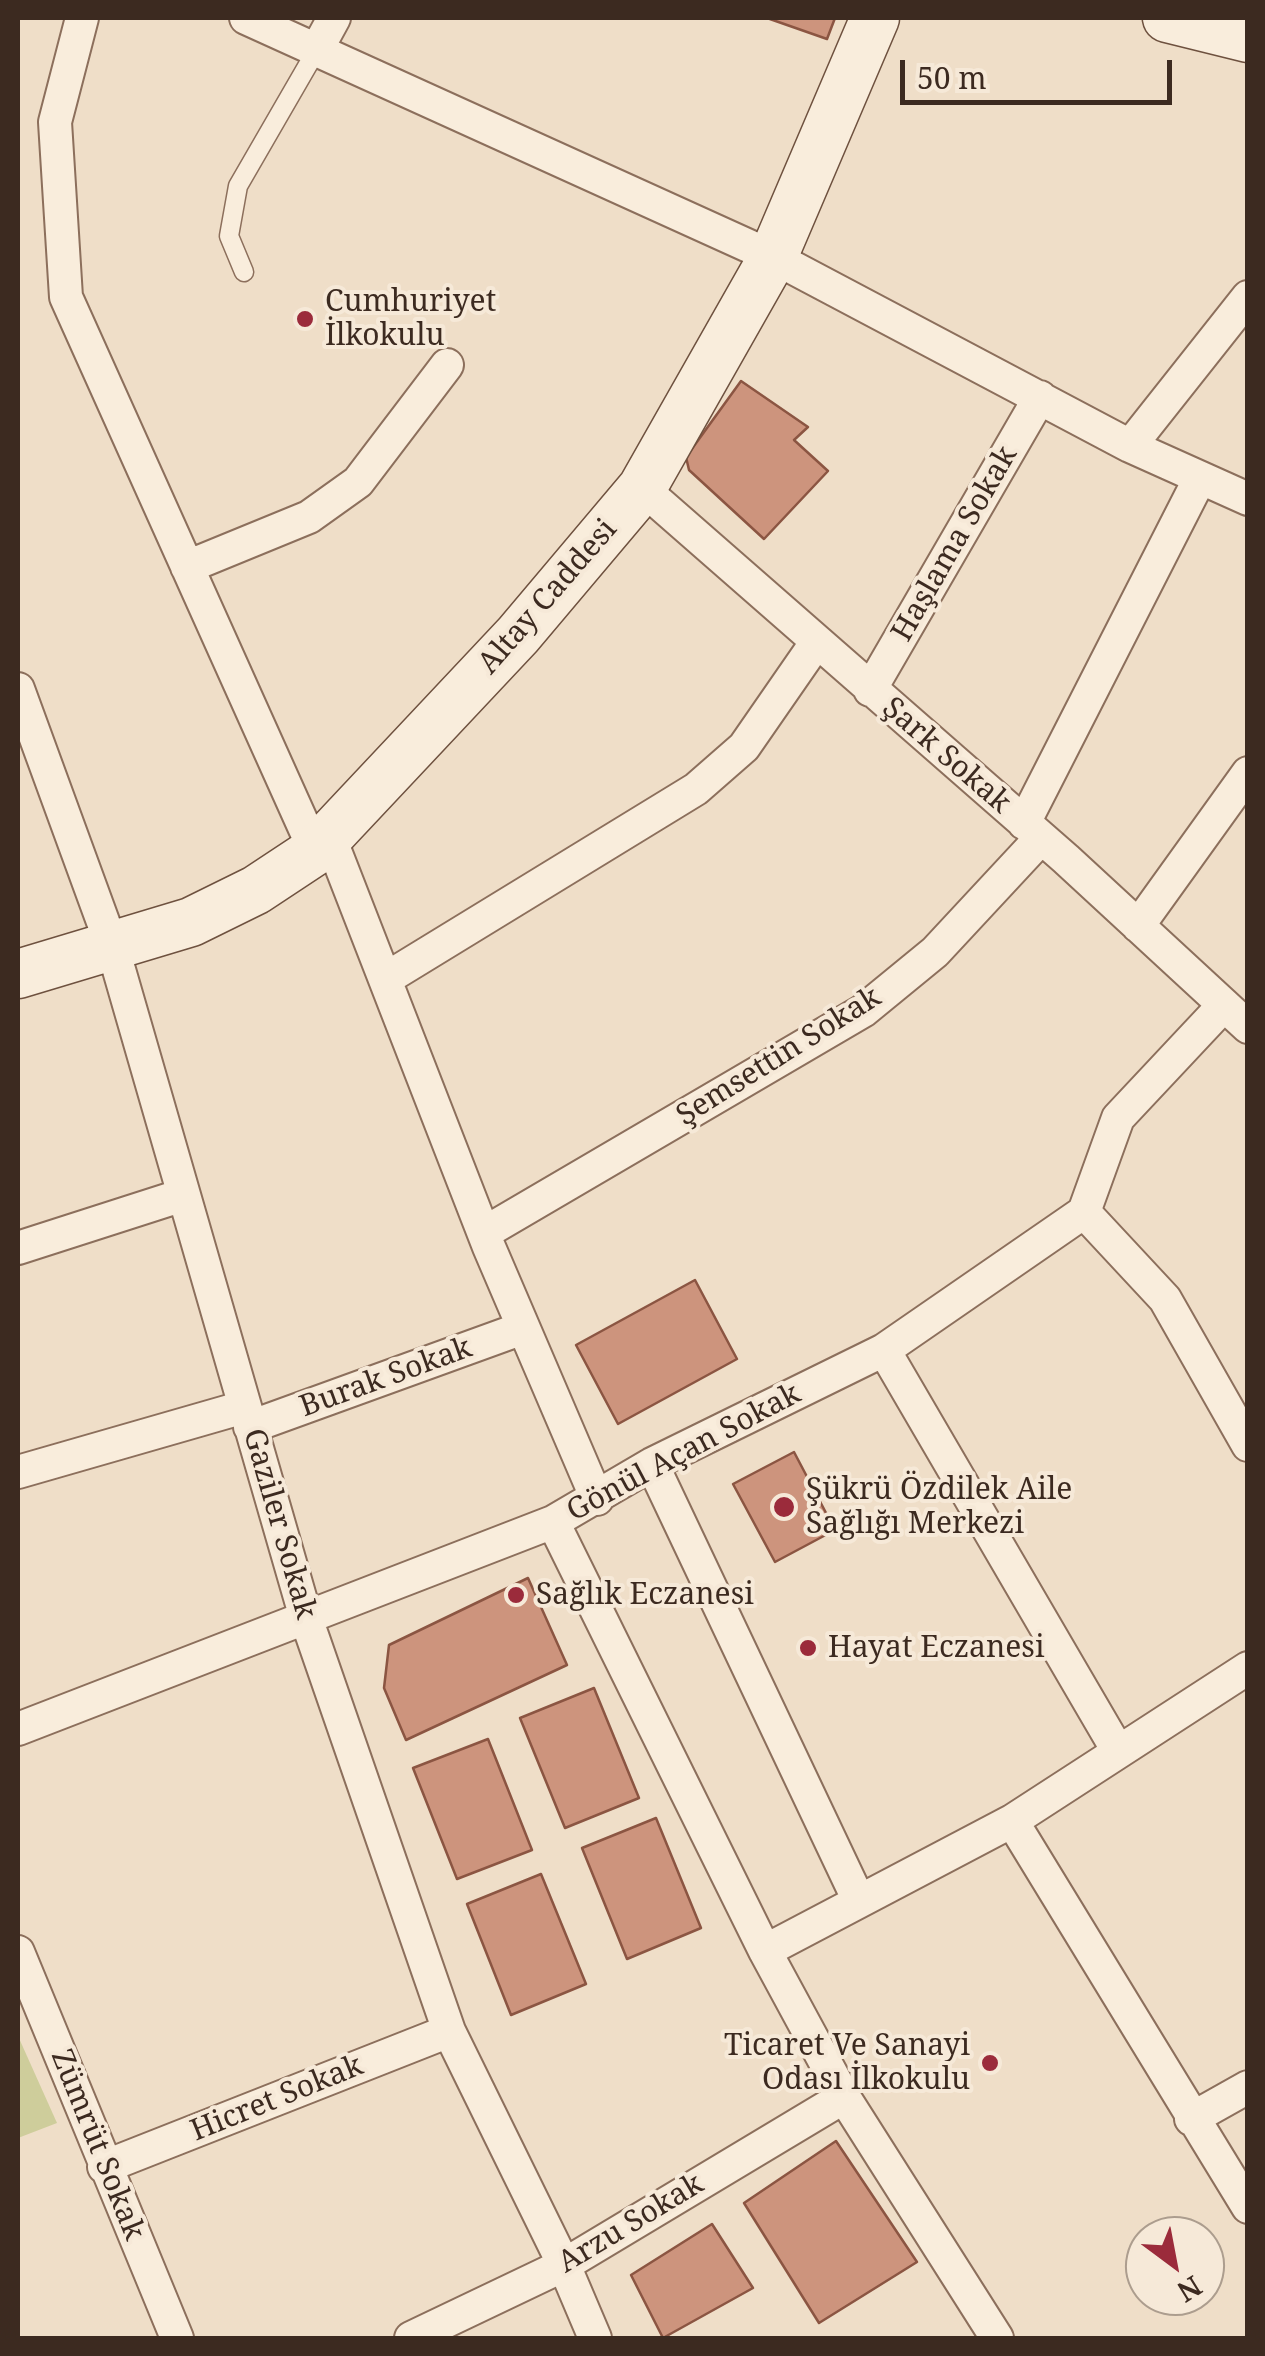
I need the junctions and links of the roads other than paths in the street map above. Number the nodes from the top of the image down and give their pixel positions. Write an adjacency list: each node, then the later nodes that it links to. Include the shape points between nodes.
1 (82, 18): 17 (street, via 55,122 66,297)
2 (246, 18): 7 (street)
3 (334, 18): 7 (street)
4 (875, 18): 8 (main road, Altay Caddesi)
5 (1168, 18): 6 (main road)
6 (1248, 38)
7 (316, 51): 8 (street); 9 (lane, via 238,186 229,236)
8 (773, 257): 12 (street); 15 (main road, Altay Caddesi)
9 (244, 272)
10 (1248, 296): 13 (street)
11 (447, 364): 17 (street, via 358,482 308,517)
12 (1040, 397): 13 (street); 19 (street, Haşlama Sokak)
13 (1130, 446): 14 (street)
14 (1200, 478): 16 (street); 22 (street, Şemsettin Sokak)
15 (642, 488): 18 (street, Şark Sokak); 23 (main road, Altay Caddesi, via 518,635)
16 (1248, 499)
17 (187, 568): 23 (street)
18 (816, 644): 19 (street, Şark Sokak); 27 (street, via 744,747 696,789)
19 (870, 690): 22 (street, Şark Sokak)
20 (18, 691): 25 (street, Gaziler Sokak)
21 (1248, 772): 24 (street)
22 (1033, 830): 24 (street, Şark Sokak); 31 (street, Şemsettin Sokak, via 936,952 862,1011)
23 (322, 844): 25 (main road, Altay Caddesi, via 256,890); 27 (street)
24 (1138, 926): 28 (street, Şark Sokak)
25 (113, 949): 26 (main road, Altay Caddesi); 29 (street, Gaziler Sokak)
26 (18, 974)
27 (387, 978): 31 (street)
28 (1236, 1016): 30 (street, via 1118,1118)
29 (184, 1196): 32 (street); 35 (street, Gaziler Sokak)
30 (1084, 1212): 34 (street, Gönül Açan Sokak); 36 (street, via 1165,1299)
31 (484, 1233): 33 (street)
32 (18, 1248)
33 (523, 1328): 35 (street, Burak Sokak); 39 (street)
34 (884, 1350): 37 (street, Gönül Açan Sokak); 44 (street)
35 (247, 1417): 38 (street, Burak Sokak); 41 (street, Gaziler Sokak)
36 (1248, 1445)
37 (652, 1464): 39 (street, Gönül Açan Sokak); 46 (street)
38 (18, 1472)
39 (597, 1498): 40 (street, Gönül Açan Sokak)
40 (553, 1522): 41 (street, Gönül Açan Sokak); 47 (street)
41 (306, 1618): 43 (street, Gönül Açan Sokak); 49 (street, Gaziler Sokak)
42 (1248, 1668): 44 (street)
43 (18, 1728)
44 (1118, 1751): 45 (street)
45 (1012, 1822): 46 (street); 52 (street)
46 (859, 1901): 47 (street)
47 (765, 1951): 51 (street)
48 (18, 1952): 53 (street, Zümrüt Sokak)
49 (449, 2031): 53 (street, Hicret Sokak); 55 (street, Gaziler Sokak)
50 (1248, 2087): 52 (street)
51 (844, 2097): 55 (street, Arzu Sokak); 59 (street)
52 (1191, 2119): 54 (street)
53 (104, 2167): 56 (street, Zümrüt Sokak)
54 (1248, 2206)
55 (564, 2265): 57 (street, Arzu Sokak); 58 (street, Gaziler Sokak)
56 (177, 2338)
57 (411, 2338)
58 (594, 2338)
59 (997, 2338)

